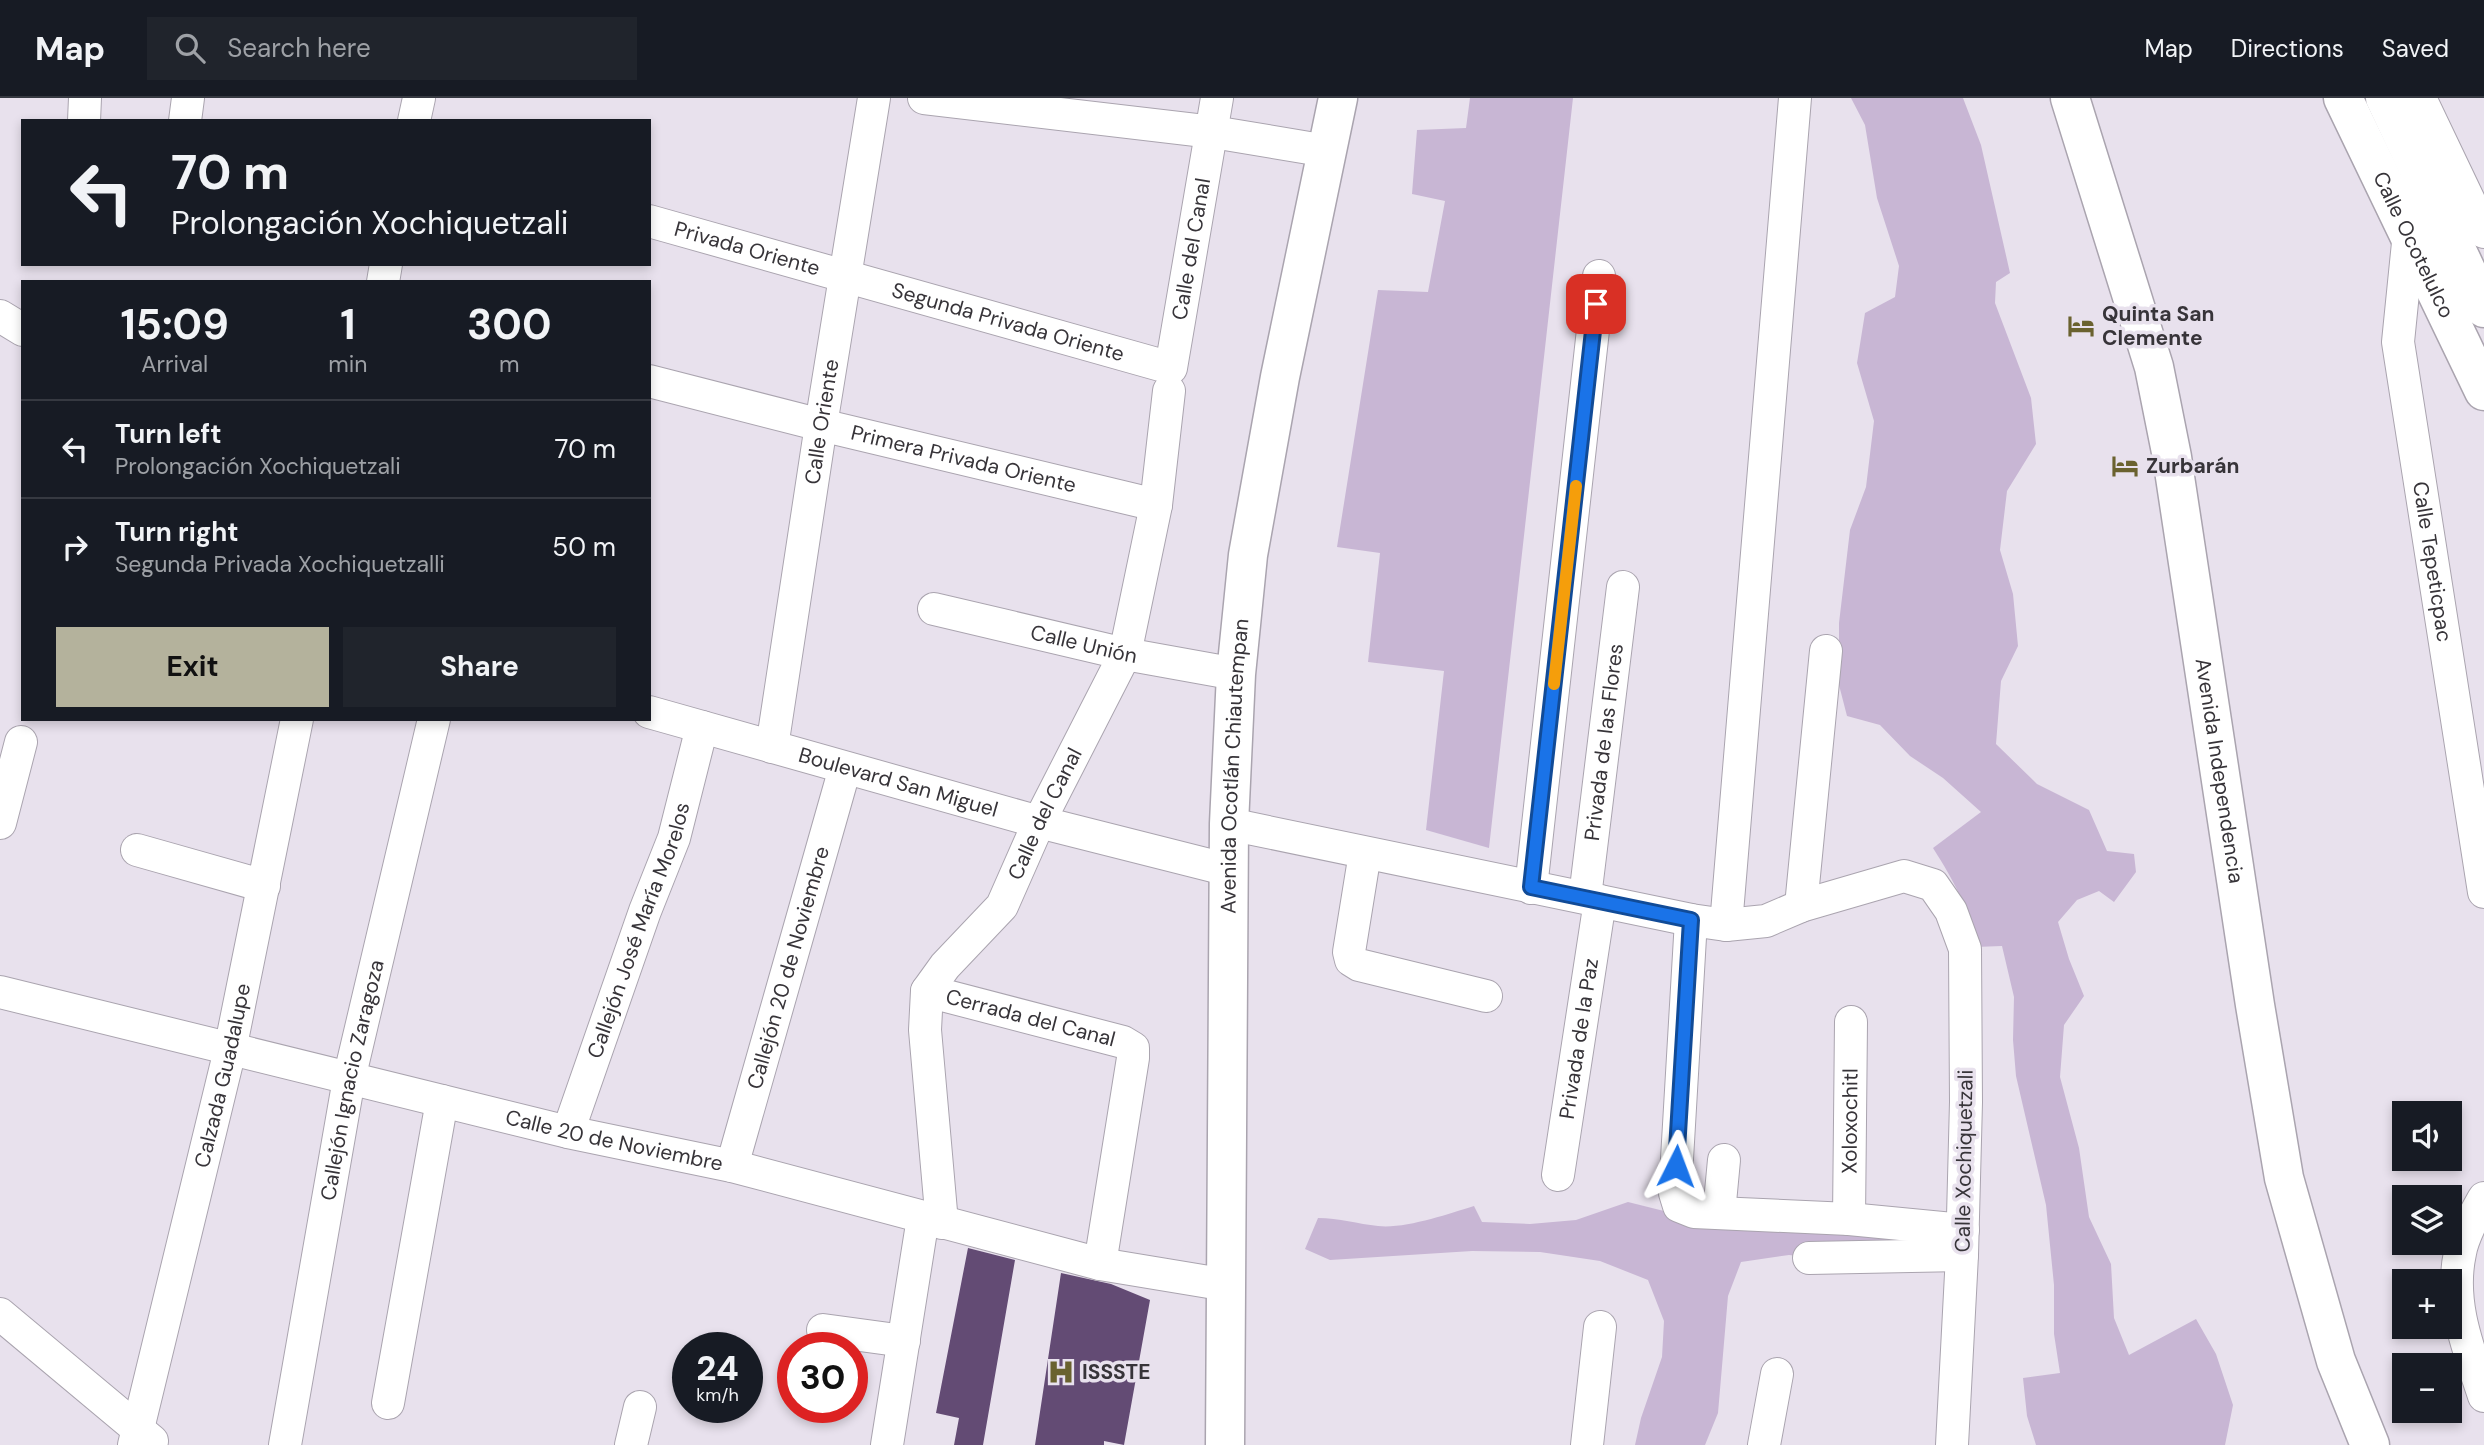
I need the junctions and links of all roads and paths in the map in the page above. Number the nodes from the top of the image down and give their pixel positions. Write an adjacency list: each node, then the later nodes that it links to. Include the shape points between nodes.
1 (85, 98): 14 (street)
2 (188, 98): 15 (street)
3 (419, 98): 16 (street)
4 (874, 98): 22 (street, Calle Oriente)
5 (925, 98): 17 (street)
6 (1217, 98): 17 (street, Calle del Canal)
7 (1338, 98): 18 (main road, Avenida Ocotlán Chiautempan)
8 (1795, 98): 57 (street)
9 (2070, 98): 93 (main road, Avenida Independencia, via 2154,367 2172,457 2284,1178 2336,1360)
10 (2091, 98): 94 (main road, Avenida Independencia, via 2142,255 2190,449 2222,626 2272,1002 2305,1171 2353,1344)
11 (2343, 98): 20 (main road, Calle Ocotelulco)
12 (2385, 98): 21 (main road)
13 (2420, 98): 21 (street)
14 (84, 119)
15 (185, 119)
16 (414, 119)
17 (1213, 132): 18 (street); 27 (street, Calle del Canal)
18 (1327, 151): 36 (main road, Avenida Ocotlán Chiautempan, via 1248,555)
19 (651, 222): 22 (street, Privada Oriente)
20 (2409, 233): 29 (main road, Calle Ocotelulco); 44 (street, Calle Tepeticpac, via 2398,342)
21 (2474, 237): 24 (main road)
22 (845, 275): 27 (street, Segunda Privada Oriente); 30 (street, Calle Oriente)
23 (1599, 276): 52 (street)
24 (2484, 308)
25 (0, 316): 26 (street)
26 (21, 329)
27 (1170, 379): 31 (street, Calle del Canal)
28 (651, 382): 30 (street, Primera Privada Oriente)
29 (2484, 391)
30 (821, 425): 31 (street, Primera Privada Oriente); 42 (street, Calle Oriente)
31 (1156, 505): 35 (street, Calle del Canal)
32 (1623, 587): 54 (street, Privada de las Flores)
33 (934, 609): 35 (street, Calle Unión)
34 (1826, 651): 55 (street)
35 (1125, 654): 36 (street, Calle Unión); 45 (street, Calle del Canal)
36 (1236, 674): 47 (main road, Avenida Ocotlán Chiautempan)
37 (651, 713): 40 (street, Boulevard San Miguel)
38 (297, 721): 51 (street, Calzada Guadalupe)
39 (434, 721): 63 (street, Callejón Ignacio Zaragoza)
40 (702, 727): 42 (street, Boulevard San Miguel); 65 (street, Callejón José María Morelos, via 674,838)
41 (21, 742): 46 (street)
42 (772, 747): 43 (street, Boulevard San Miguel)
43 (845, 768): 45 (street, Boulevard San Miguel); 67 (street, Callejón 20 de Noviembre)
44 (2478, 812): 53 (street, Calle Tepeticpac)
45 (1039, 822): 50 (street, Boulevard San Miguel); 58 (street, Calle del Canal, via 1002,906)
46 (0, 823)
47 (1229, 824): 49 (street); 50 (main road, Avenida Ocotlán Chiautempan)
48 (137, 850): 51 (street)
49 (1365, 853): 52 (street); 60 (street, via 1351,960)
50 (1229, 870): 76 (main road, Avenida Ocotlán Chiautempan)
51 (264, 886): 62 (street, Calzada Guadalupe)
52 (1531, 887): 54 (street)
53 (2484, 892)
54 (1593, 899): 56 (street); 68 (street, Privada de la Paz)
55 (1801, 906): 57 (street, via 1766,921); 73 (street, Calle Xochiquetzali, via 1904,876 1933,886 1951,911 1965,949)
56 (1691, 920): 57 (street); 70 (street, via 1675,1193 1679,1206)
57 (1726, 926)
58 (927, 991): 72 (street); 75 (street, Cerrada del Canal, via 1133,1048)
59 (0, 992): 62 (street, Calle 20 de Noviembre)
60 (1486, 996)
61 (1850, 1022): 71 (street, Xoloxochitl)
62 (230, 1050): 63 (street, Calle 20 de Noviembre); 85 (street, Calzada Guadalupe)
63 (349, 1079): 64 (street, Calle 20 de Noviembre); 86 (street, Callejón Ignacio Zaragoza)
64 (442, 1101): 65 (street, Calle 20 de Noviembre); 83 (street)
65 (568, 1132): 67 (street, Calle 20 de Noviembre)
66 (1724, 1160): 70 (street)
67 (732, 1166): 72 (street, Calle 20 de Noviembre)
68 (1558, 1175)
69 (2484, 1198): 82 (street, via 2460,1252 2457,1300)
70 (1719, 1213): 71 (street)
71 (1849, 1219): 73 (street)
72 (932, 1220): 75 (street, Calle 20 de Noviembre); 80 (street)
73 (1963, 1242): 74 (street); 92 (street, Calle Xochiquetzali)
74 (1809, 1258)
75 (1100, 1264): 76 (street, Calle 20 de Noviembre)
76 (1227, 1285): 89 (main road, Avenida Ocotlán Chiautempan)
77 (0, 1314): 85 (street)
78 (1600, 1327): 90 (street)
79 (823, 1330): 80 (street)
80 (904, 1341): 88 (street)
81 (1777, 1374): 91 (street)
82 (2484, 1396)
83 (388, 1403)
84 (640, 1407): 87 (street)
85 (143, 1440)
86 (285, 1445)
87 (631, 1445)
88 (887, 1445)
89 (1225, 1445)
90 (1587, 1445)
91 (1764, 1445)
92 (1952, 1445)
93 (2370, 1445)
94 (2389, 1445)

